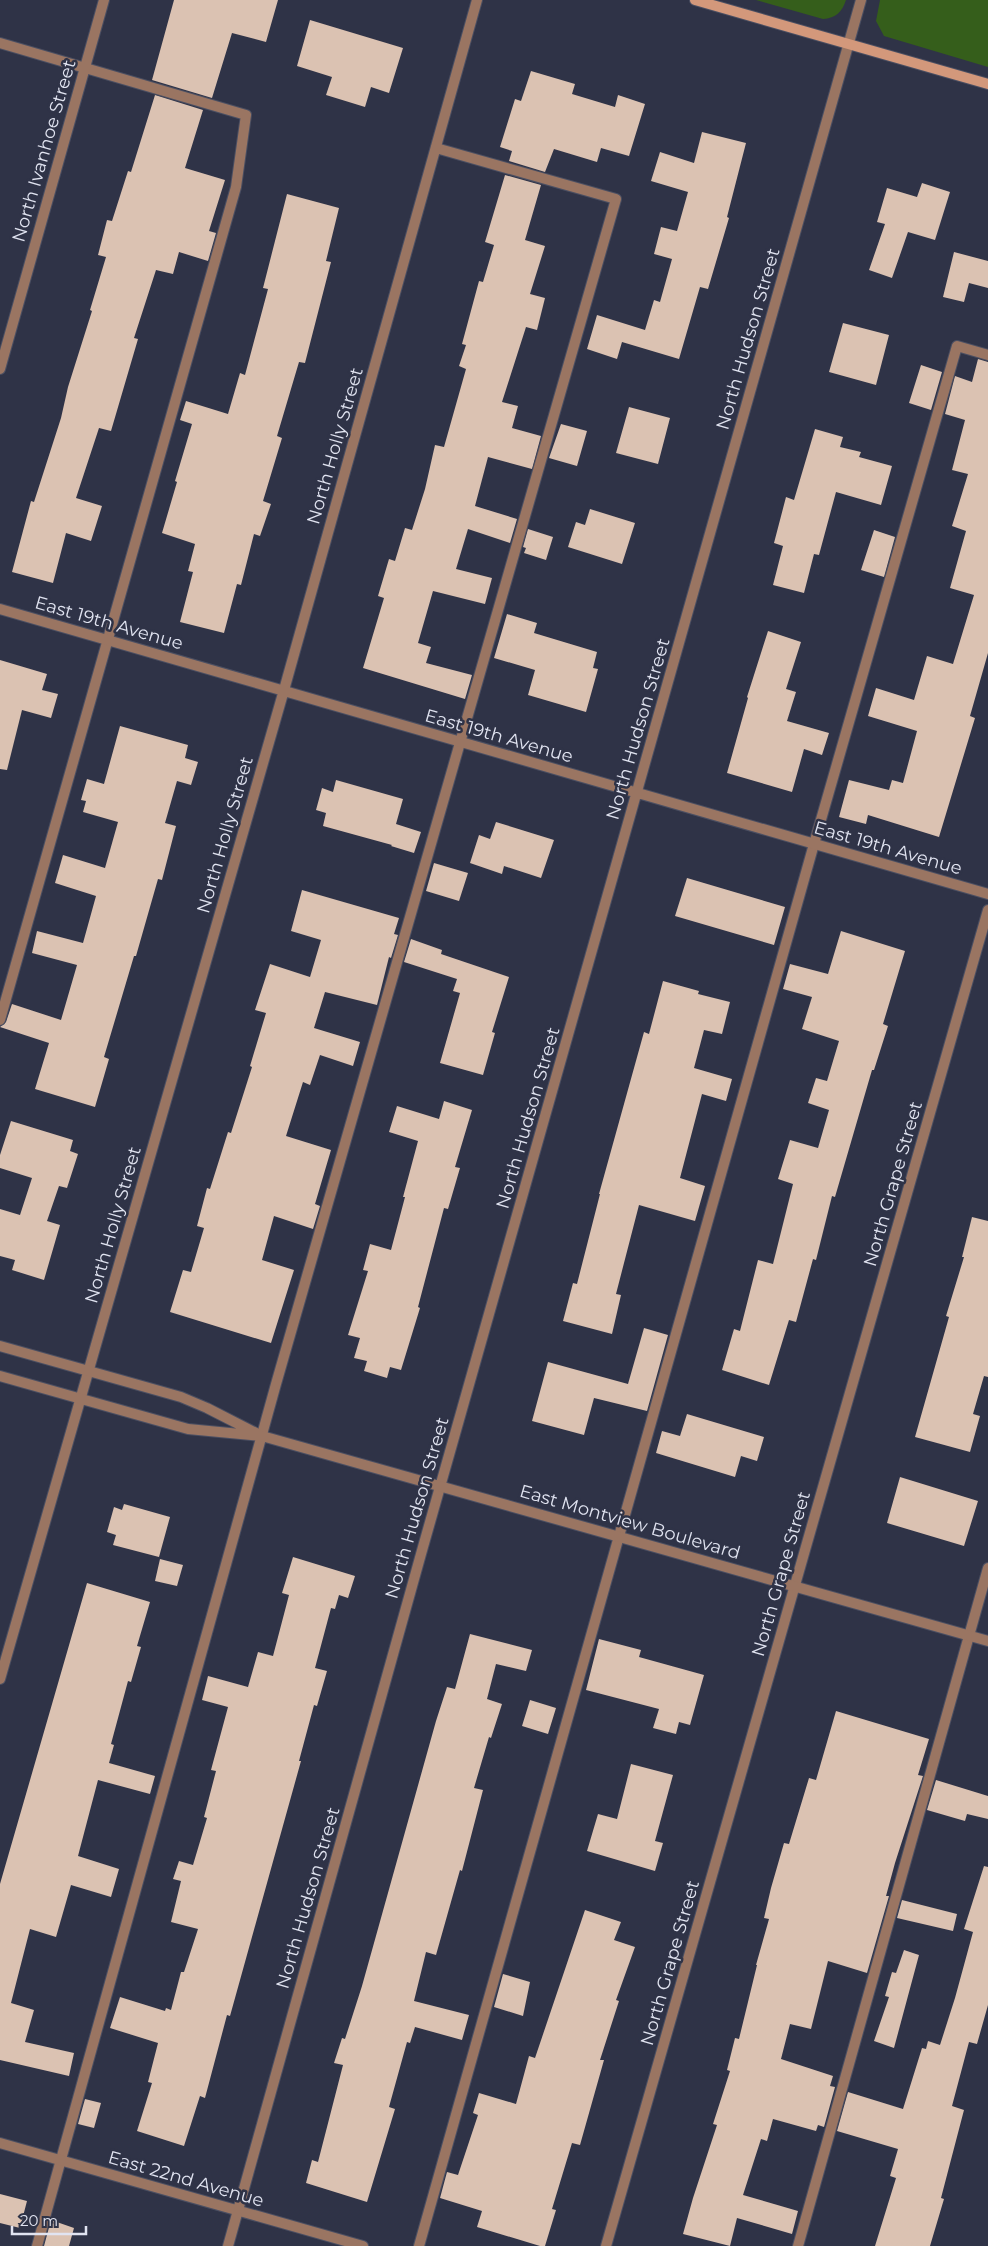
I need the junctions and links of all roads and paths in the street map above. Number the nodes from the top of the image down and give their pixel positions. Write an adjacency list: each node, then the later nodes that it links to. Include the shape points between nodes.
1 (104, 0): 7 (street, North Ivanhoe Street)
2 (477, 0): 9 (street, North Holly Street)
3 (696, 0): 6 (main road)
4 (861, 0): 6 (street, North Hudson Street)
5 (0, 43): 7 (street)
6 (848, 44): 8 (main road); 16 (street, North Hudson Street)
7 (85, 68): 11 (street, North Ivanhoe Street); 13 (street, via 246,115 236,187)
8 (988, 84)
9 (436, 148): 14 (street, North Holly Street); 15 (street, via 616,199)
10 (988, 355): 17 (street, via 957,346)
11 (0, 369)
12 (0, 609): 13 (street, East 19th Avenue)
13 (107, 639): 14 (street, East 19th Avenue); 20 (street)
14 (284, 690): 15 (street, East 19th Avenue); 22 (street, North Holly Street)
15 (459, 741): 16 (street, East 19th Avenue); 25 (street)
16 (637, 793): 17 (street, East 19th Avenue); 26 (street, North Hudson Street)
17 (814, 844): 18 (street, East 19th Avenue); 27 (street)
18 (988, 894)
19 (988, 910): 29 (street, North Grape Street)
20 (0, 1020)
21 (0, 1346): 22 (street, East Montview Boulevard)
22 (88, 1371): 24 (street, North Holly Street); 25 (street, East Montview Boulevard, via 195,1402)
23 (0, 1376): 24 (street, East Montview Boulevard)
24 (80, 1399): 25 (street, East Montview Boulevard, via 188,1429); 32 (street, North Holly Street)
25 (262, 1436): 26 (street, East Montview Boulevard); 34 (street)
26 (441, 1486): 27 (street, East Montview Boulevard); 35 (street, North Hudson Street)
27 (619, 1536): 29 (street, East Montview Boulevard); 39 (street)
28 (988, 1568): 30 (street)
29 (794, 1586): 30 (street, East Montview Boulevard); 40 (street, North Grape Street)
30 (970, 1636): 31 (street, East Montview Boulevard); 41 (street)
31 (988, 1641)
32 (0, 1679)
33 (0, 2144): 34 (street, East 22nd Avenue)
34 (62, 2161): 35 (street, East 22nd Avenue); 36 (street)
35 (238, 2210): 37 (street, North Hudson Street); 38 (street, East 22nd Avenue)
36 (37, 2246)
37 (228, 2246)
38 (363, 2246)
39 (419, 2246)
40 (606, 2246)
41 (798, 2246)

